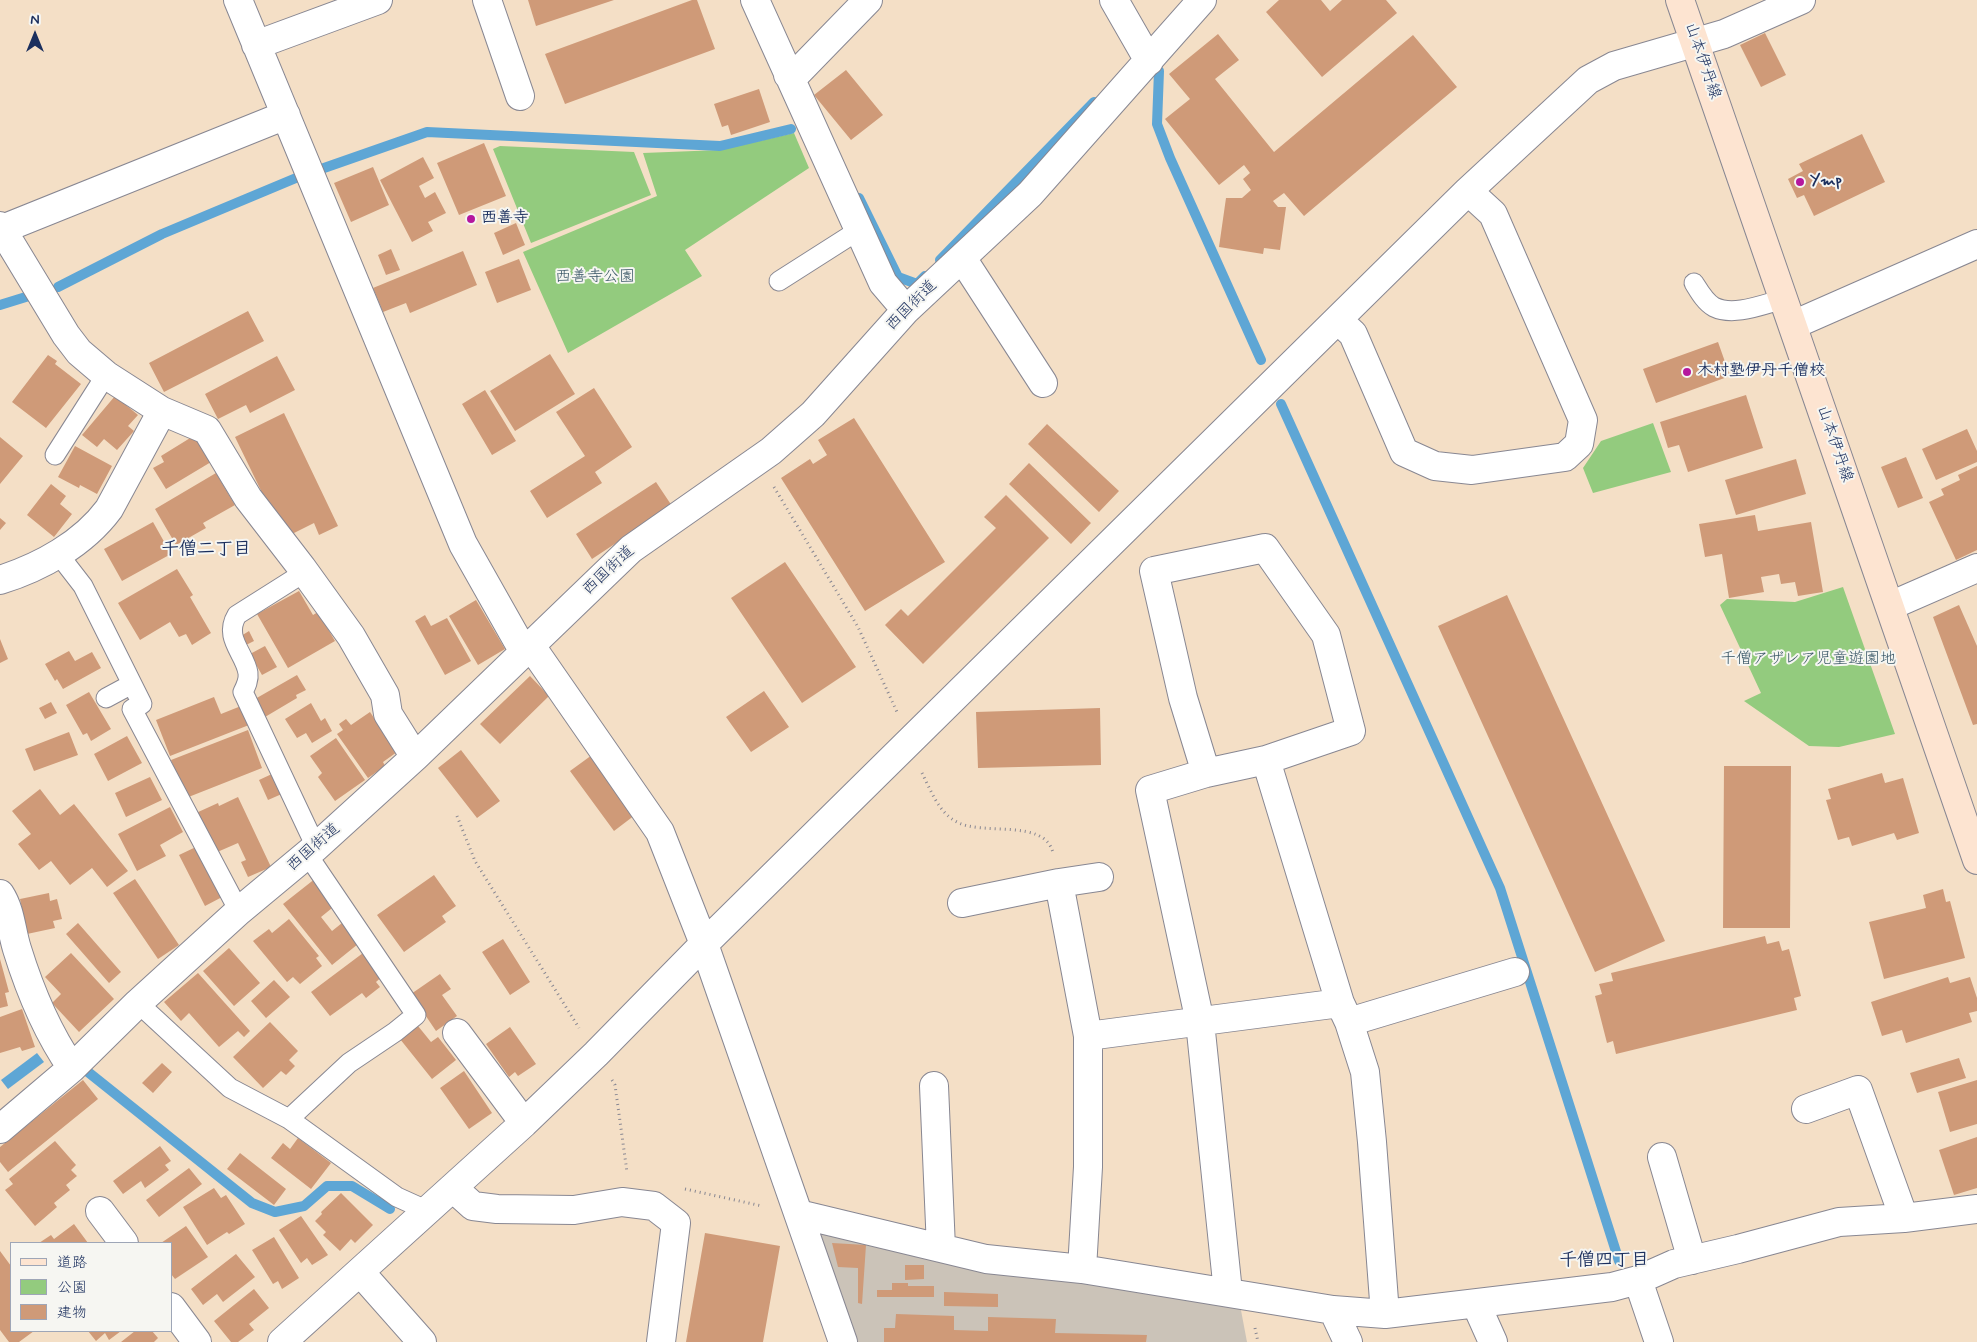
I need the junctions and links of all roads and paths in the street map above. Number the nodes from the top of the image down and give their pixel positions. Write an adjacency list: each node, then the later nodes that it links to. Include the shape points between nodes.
1 (238, 0): 11 (street)
2 (378, 0): 11 (street)
3 (487, 0): 14 (street)
4 (755, 0): 13 (street)
5 (868, 0): 13 (street, via 798,72)
6 (1114, 0): 12 (street)
7 (1202, 0): 12 (street, 西国街道)
8 (1680, 0): 10 (main road, 山本伊丹線)
9 (1800, 0): 10 (street, via 1724,34)
10 (1695, 41): 16 (street, via 1614,66 1588,80); 23 (main road, 山本伊丹線)
11 (256, 45): 15 (street)
12 (1149, 61): 20 (street, 西国街道, via 1030,194)
13 (788, 75): 18 (street)
14 (520, 96)
15 (286, 115): 17 (street); 37 (street, via 463,544)
16 (1468, 191): 25 (street); 25 (street, via 1493,214 1583,420 1579,444 1566,457 1472,470 1435,466 1404,452 1353,334)
17 (1, 228): 27 (street, via 66,335 79,352)
18 (859, 230): 21 (lane); 24 (street, via 882,283)
19 (1977, 244): 26 (street)
20 (962, 258): 24 (street, 西国街道); 28 (street)
21 (779, 281)
22 (1694, 283): 23 (lane, via 1713,306 1727,311)
23 (1784, 299): 26 (main road, 山本伊丹線)
24 (906, 310): 31 (street, 西国街道, via 813,414)
25 (1338, 320): 40 (street)
26 (1793, 324): 36 (main road, 山本伊丹線)
27 (106, 375): 29 (street); 30 (lane)
28 (1043, 384)
29 (162, 411): 32 (street, via 109,509 101,520); 34 (street, via 207,430 248,498)
30 (55, 454)
31 (758, 460): 37 (street, 西国街道, via 631,549); 40 (path, via 858,628 902,723)
32 (59, 555): 35 (street); 38 (lane, via 83,586)
33 (1977, 568): 36 (street)
34 (305, 572): 41 (street, via 351,636 385,695 388,714); 44 (lane, via 237,615 233,621 233,641 248,673 243,692)
35 (0, 580)
36 (1890, 606): 45 (main road, 山本伊丹線)
37 (528, 649): 41 (street, 西国街道); 51 (street, via 660,832)
38 (132, 684): 39 (lane); 50 (lane, via 142,704 132,709)
39 (106, 698)
40 (914, 736): 47 (path, via 918,765 938,805 955,822 973,828 1024,830 1038,834 1051,847); 51 (street)
41 (415, 757): 44 (street, 西国街道)
42 (1266, 760): 43 (street); 43 (street, via 1350,731 1326,635 1265,548 1154,571 1183,698); 54 (street)
43 (1206, 773): 55 (street, via 1150,790)
44 (312, 850): 50 (street, 西国街道); 61 (lane, via 416,1015 349,1063)
45 (1977, 860)
46 (1099, 878): 47 (street)
47 (1059, 883): 49 (street); 57 (street)
48 (0, 894): 58 (street, via 7,904 16,947 39,1010)
49 (962, 903)
50 (239, 911): 53 (street, 西国街道)
51 (704, 944): 63 (street); 69 (street)
52 (1515, 972): 54 (street)
53 (138, 1003): 58 (street, 西国街道); 61 (lane, via 230,1088)
54 (1344, 1013): 55 (street); 81 (street, via 1365,1072)
55 (1200, 1022): 57 (street); 77 (street)
56 (457, 1033): 63 (street)
57 (1088, 1036): 74 (street, via 1088,1167)
58 (72, 1068): 62 (street, 西国街道)
59 (934, 1086): 72 (street)
60 (1806, 1109): 70 (street, via 1858,1090)
61 (289, 1119): 68 (lane, via 397,1197)
62 (3, 1121)
63 (524, 1123): 65 (street)
64 (1662, 1157): 73 (street)
65 (453, 1188): 68 (street); 85 (street, via 473,1206 497,1209 574,1210 622,1202 654,1206 676,1223)
66 (1977, 1209): 70 (street)
67 (100, 1210): 71 (street)
68 (428, 1211): 75 (street)
69 (799, 1214): 72 (street); 86 (street)
70 (1904, 1218): 73 (street, via 1839,1222)
71 (123, 1242)
72 (941, 1248): 74 (street, via 986,1259)
73 (1692, 1260): 76 (street, via 1674,1264)
74 (1082, 1269): 77 (street)
75 (360, 1272): 83 (street); 84 (street)
76 (1638, 1280): 78 (street, via 1612,1287); 89 (street)
77 (1228, 1292): 80 (street)
78 (1476, 1304): 81 (street); 88 (street)
79 (172, 1308): 82 (street)
80 (1333, 1310): 81 (street); 87 (street)
81 (1385, 1314)
82 (197, 1342)
83 (282, 1342)
84 (422, 1342)
85 (660, 1342)
86 (843, 1342)
87 (1348, 1342)
88 (1494, 1342)
89 (1659, 1342)

